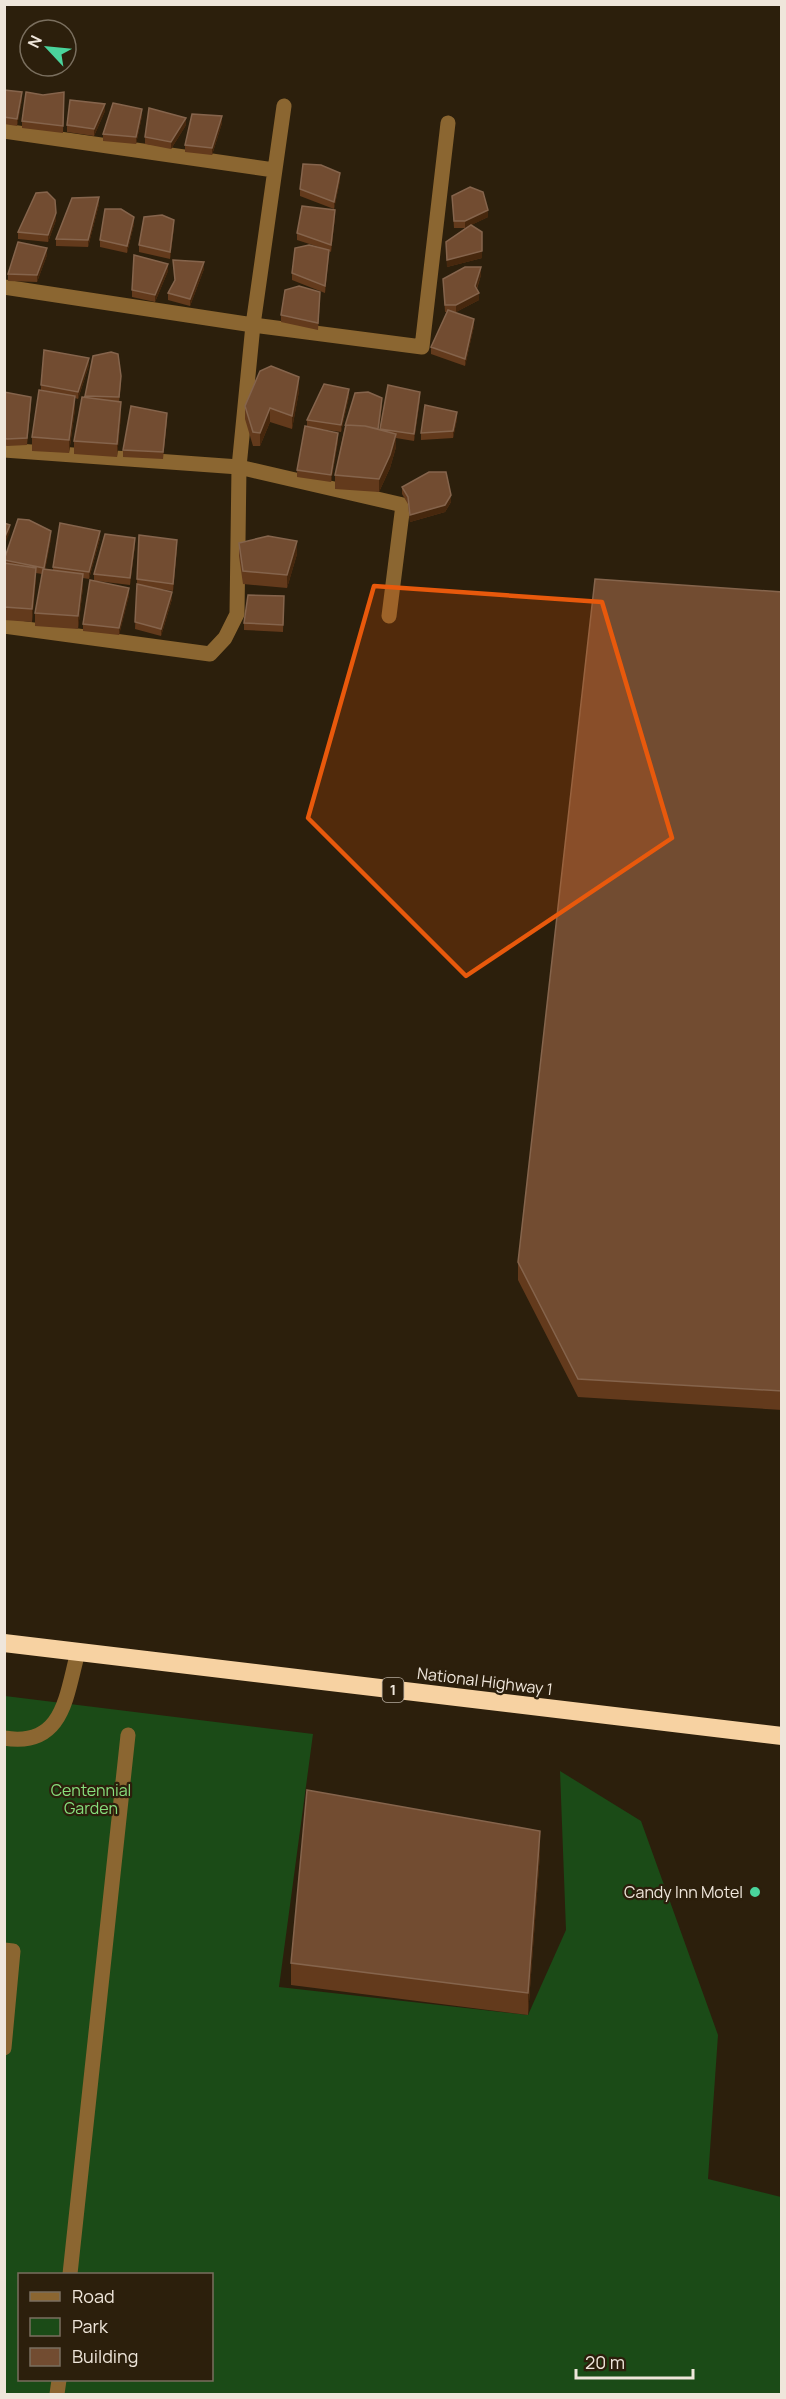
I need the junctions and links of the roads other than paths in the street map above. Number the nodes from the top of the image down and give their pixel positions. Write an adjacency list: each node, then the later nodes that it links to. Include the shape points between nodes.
1 (284, 106): 4 (street)
2 (448, 123): 6 (street, via 422,347)
3 (4, 131): 4 (street)
4 (274, 170): 6 (street)
5 (4, 287): 6 (street)
6 (253, 325): 8 (street)
7 (4, 450): 8 (street)
8 (239, 467): 9 (street, via 403,505); 10 (street, via 237,614 225,639 210,654)
9 (389, 616)
10 (4, 626)
11 (4, 1643): 12 (highway, National Highway 1 / 1)
12 (78, 1652): 14 (highway, National Highway 1 / 1); 15 (street, via 59,1719 42,1734 14,1740)
13 (129, 1735): 18 (street)
14 (782, 1736)
15 (4, 1738)
16 (4, 1950): 17 (street, via 13,1951)
17 (4, 2049)
18 (70, 2273)

